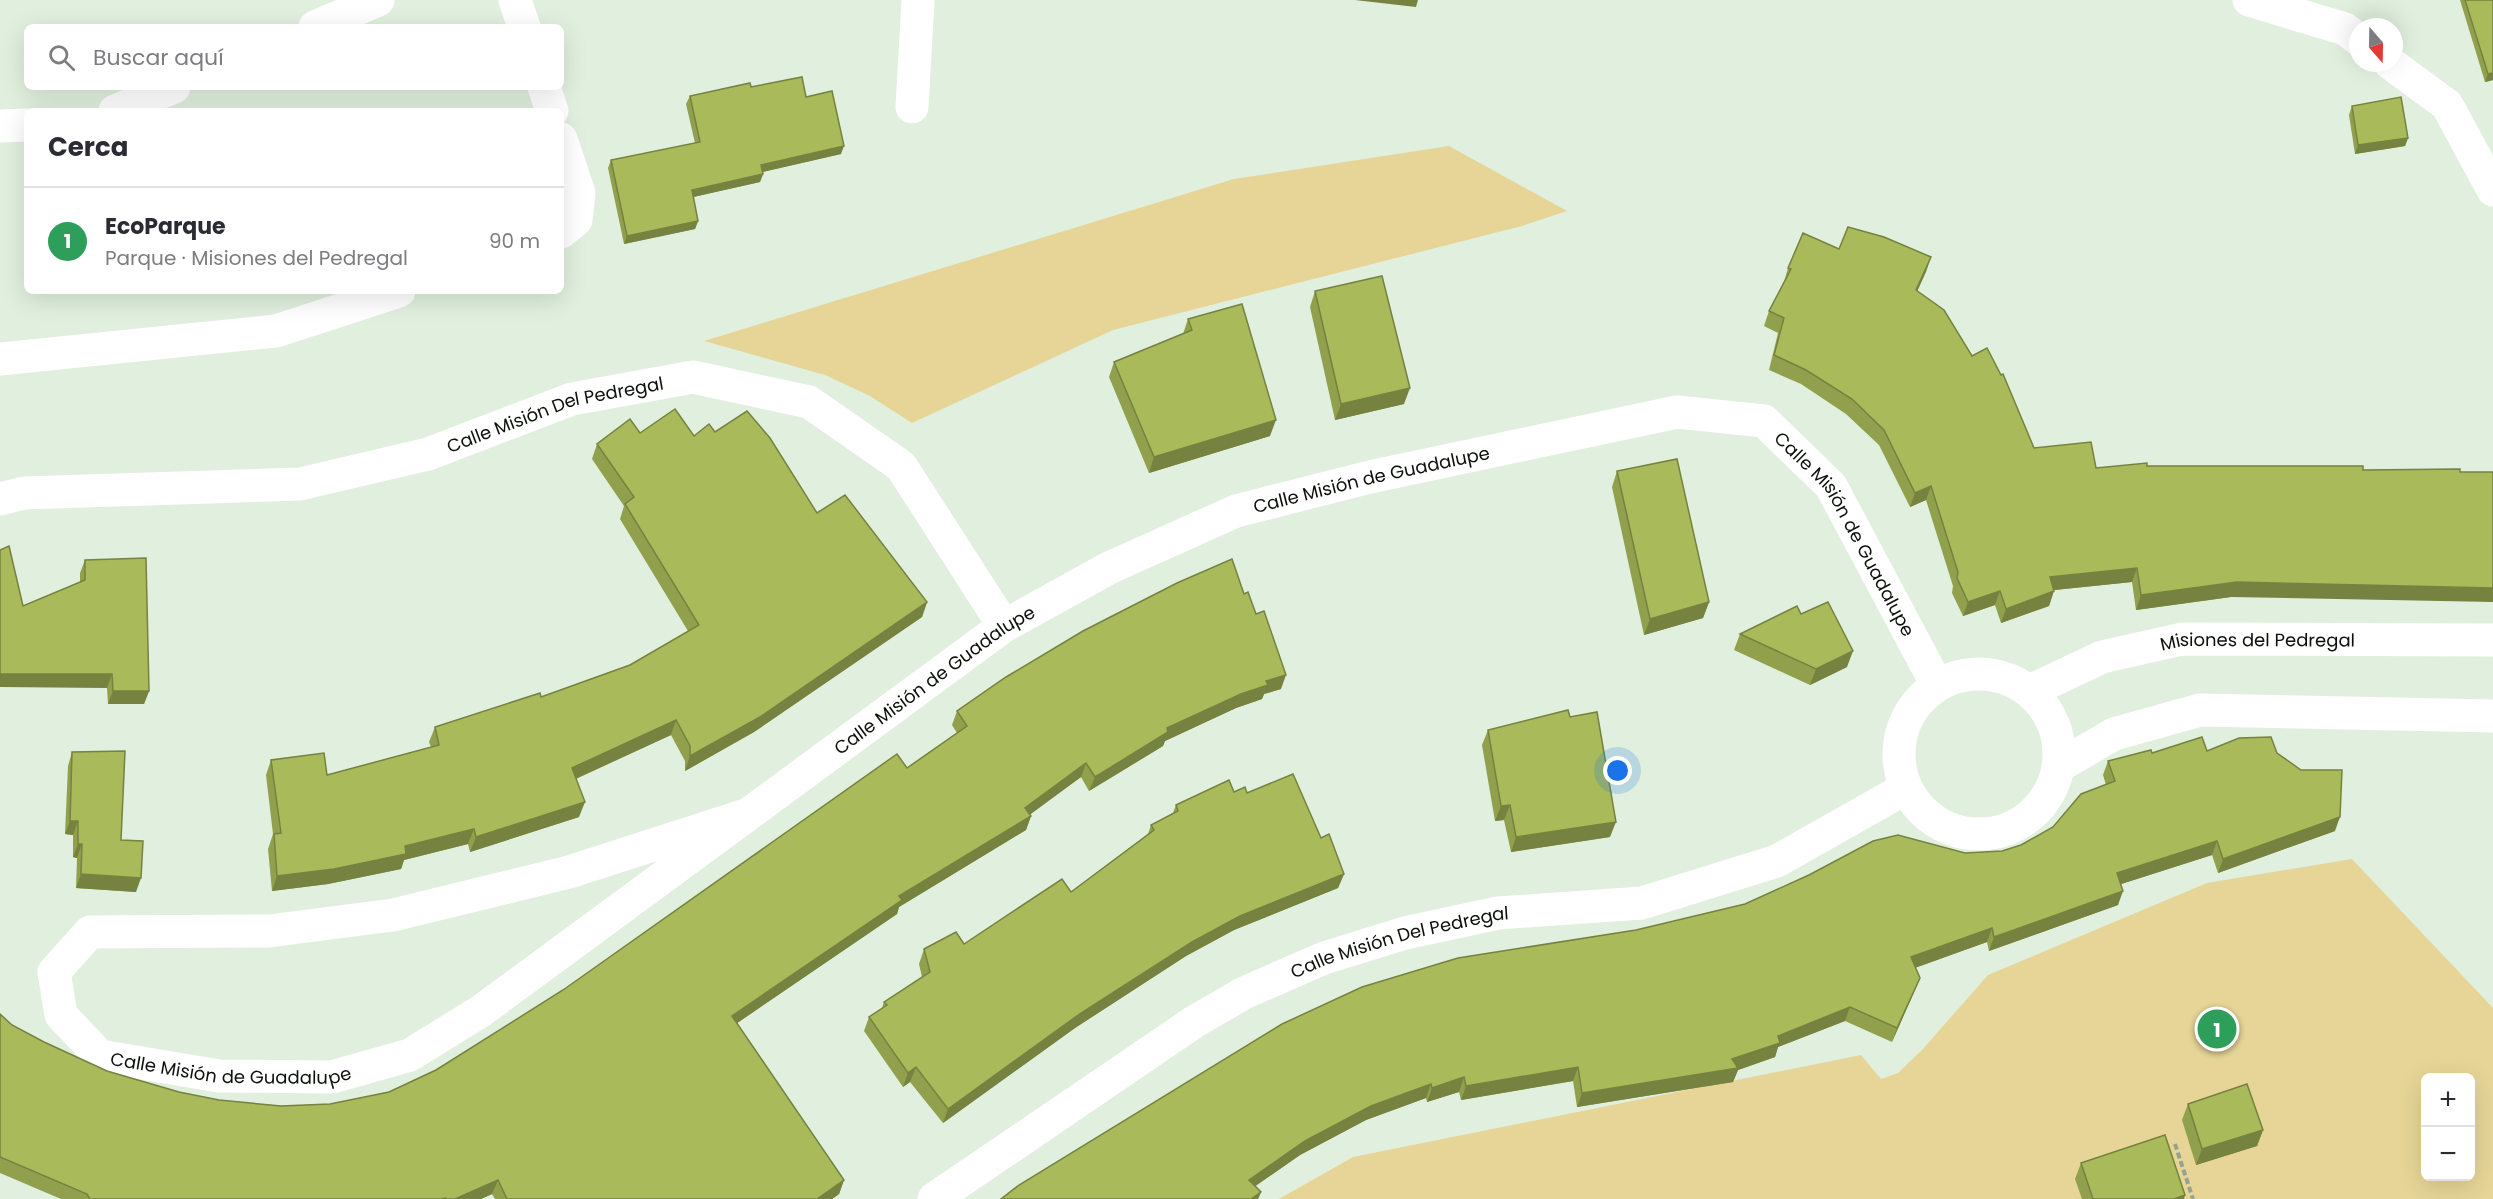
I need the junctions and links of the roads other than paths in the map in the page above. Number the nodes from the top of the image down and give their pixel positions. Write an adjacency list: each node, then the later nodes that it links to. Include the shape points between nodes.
1 (378, 0): 5 (street)
2 (515, 0): 6 (street)
3 (918, 0): 11 (street)
4 (2249, 0): 7 (street)
5 (322, 24)
6 (523, 24)
7 (2349, 32)
8 (2402, 72): 17 (street, via 2447,105)
9 (167, 90): 12 (street)
10 (545, 90): 13 (street)
11 (912, 107)
12 (122, 108)
13 (551, 108)
14 (24, 125): 15 (street)
15 (0, 126)
16 (564, 149): 18 (street, via 579,193 576,220)
17 (2493, 190)
18 (564, 230)
19 (390, 294): 20 (street, via 276,331)
20 (0, 359)
21 (0, 499): 22 (street, Calle Misión Del Pedregal, via 24,493 300,484 428,454 572,399 693,377 809,402 901,466)
22 (1004, 626): 24 (street, Calle Misión de Guadalupe, via 1109,568 1236,511 1370,477 1677,412 1764,422 1831,486); 29 (street, Calle Misión de Guadalupe)
23 (2493, 640): 25 (street, Misiones del Pedregal, via 2182,639 2102,657)
24 (1937, 686): 25 (street, via 1959,676 1984,673 2008,679); 28 (street, via 1919,700 1906,720 1899,742 1899,766)
25 (2030, 691): 27 (street, via 2048,712 2055,729)
26 (2493, 716): 27 (street, via 2200,710 2114,734)
27 (2059, 766): 28 (street, via 2051,790 2036,811 2016,826 1991,833 1965,833 1941,825 1921,809)
28 (1906, 788): 30 (street, Calle Misión Del Pedregal, via 1777,861 1642,903 1498,913 1406,933 1324,958 1244,993 1194,1022)
29 (746, 815): 29 (street, Calle Misión de Guadalupe, via 569,872 393,915 269,931 90,932 54,972 61,1015 100,1056 219,1076 332,1077 410,1055 481,1011)
30 (934, 1199)

